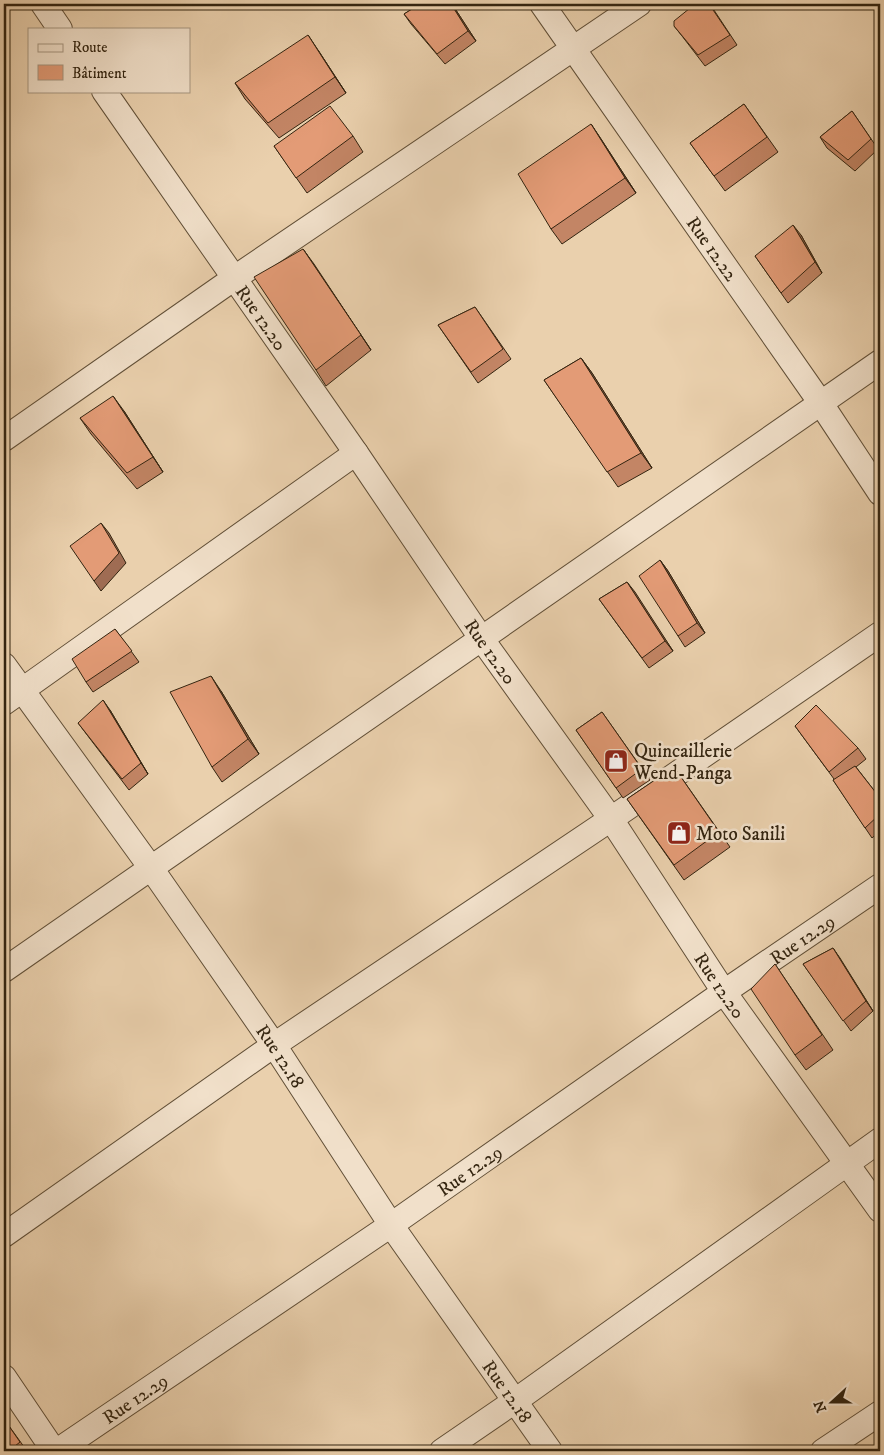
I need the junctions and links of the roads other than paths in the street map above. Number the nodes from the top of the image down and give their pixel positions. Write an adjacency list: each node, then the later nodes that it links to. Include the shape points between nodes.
1 (43, 4): 4 (street)
2 (542, 4): 5 (street, Rue 12.22)
3 (639, 4): 5 (street)
4 (59, 28)
5 (574, 49): 7 (street); 9 (street, Rue 12.22)
6 (105, 92): 7 (street, Rue 12.20)
7 (236, 278): 10 (street); 11 (street, Rue 12.20)
8 (880, 362): 9 (street)
9 (820, 402): 12 (street, Rue 12.22); 14 (street)
10 (4, 439)
11 (356, 453): 14 (street, Rue 12.20); 16 (street)
12 (880, 493)
13 (880, 634): 17 (street)
14 (481, 638): 17 (street, Rue 12.20); 18 (street)
15 (4, 665): 16 (street, Rue 12.18)
16 (13, 697): 18 (street, Rue 12.18)
17 (611, 819): 21 (street, Rue 12.20); 22 (street)
18 (152, 868): 20 (street); 22 (street, Rue 12.18)
19 (880, 886): 21 (street, Rue 12.29)
20 (4, 970)
21 (724, 992): 24 (street, Rue 12.20); 26 (street, Rue 12.29)
22 (274, 1046): 26 (street, Rue 12.18); 27 (street)
23 (880, 1140): 24 (street)
24 (847, 1162): 25 (street, Rue 12.20); 29 (street)
25 (880, 1210)
26 (391, 1225): 29 (street, Rue 12.18); 31 (street, Rue 12.29)
27 (4, 1236)
28 (4, 1377): 31 (street)
29 (515, 1401): 32 (street); 33 (street, Rue 12.18)
30 (880, 1412): 34 (street)
31 (55, 1451)
32 (442, 1451)
33 (550, 1451)
34 (823, 1451)

